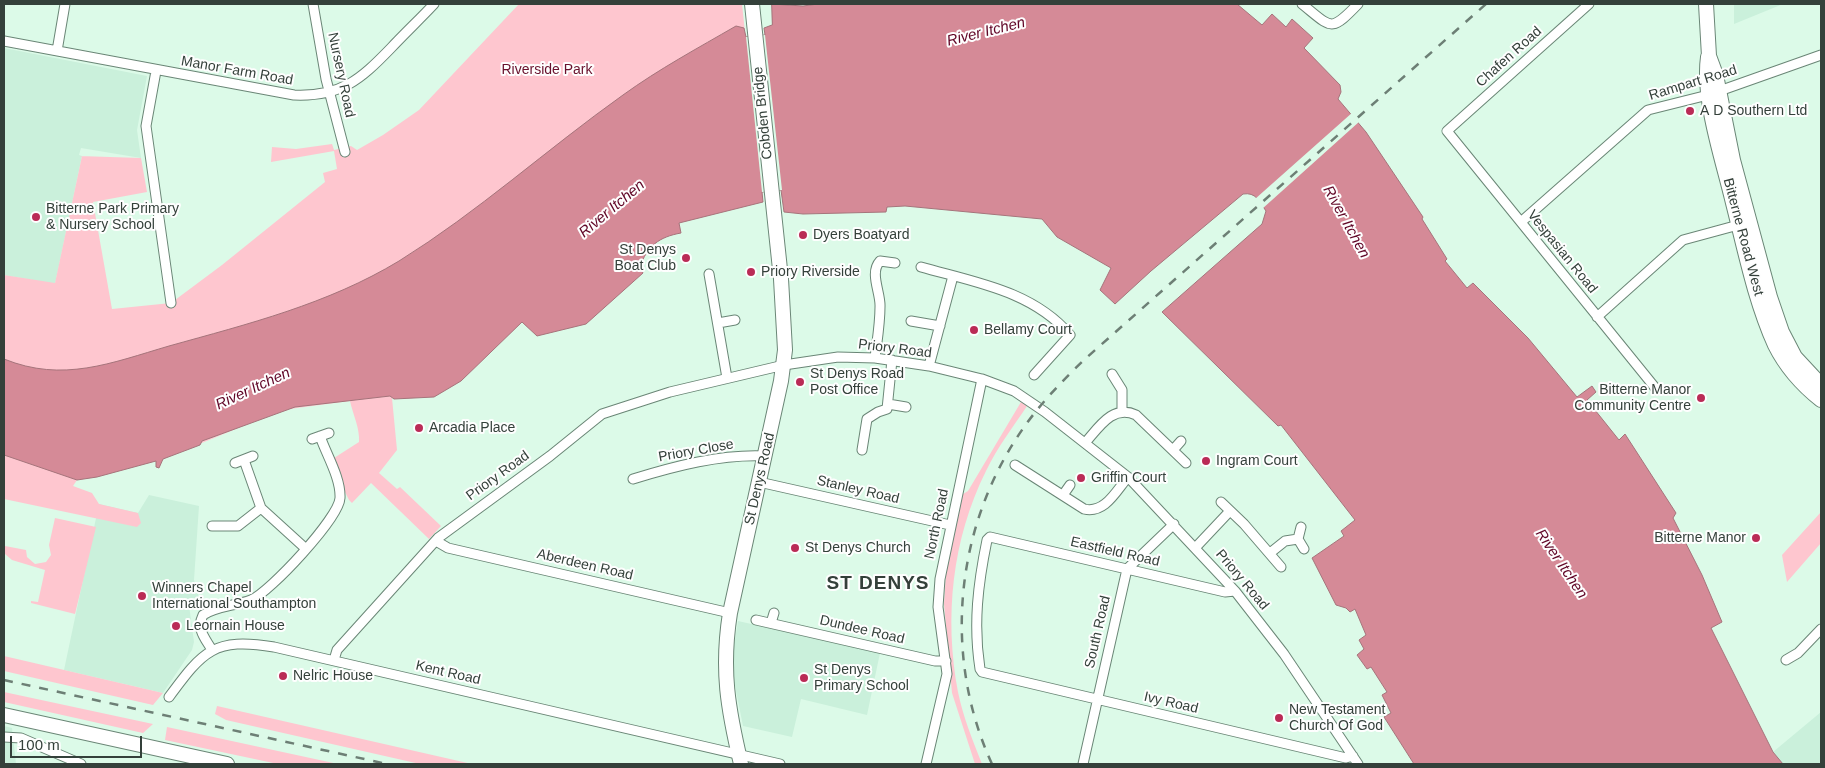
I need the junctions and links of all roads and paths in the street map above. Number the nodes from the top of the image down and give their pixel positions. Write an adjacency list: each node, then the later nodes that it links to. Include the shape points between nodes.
1 (65, 4): 10 (street)
2 (313, 4): 13 (street, Nursery Road)
3 (434, 4): 13 (street, Manor Farm Road, via 360,79)
4 (752, 4): 17 (main road, Cobden Bridge)
5 (1302, 4): 6 (street, via 1328,24 1340,22)
6 (1358, 4)
7 (1589, 4): 15 (street, Chafen Road)
8 (1706, 4): 14 (main road, Bitterne Road West, via 1708,56)
9 (4, 42): 10 (street, Manor Farm Road)
10 (57, 51): 12 (street, Manor Farm Road)
11 (1821, 55): 14 (street, Rampart Road)
12 (156, 71): 13 (street, Manor Farm Road, via 294,95); 24 (street, via 146,126)
13 (331, 93): 16 (street, Nursery Road)
14 (1714, 93): 18 (street, Rampart Road, via 1648,110); 19 (main road, Bitterne Road West, via 1733,160)
15 (1447, 130): 18 (street, Vespasian Road)
16 (345, 152)
17 (771, 191): 32 (main road, St Denys Road, via 781,279)
18 (1521, 222): 25 (street, Vespasian Road)
19 (1744, 224): 25 (street, via 1683,240); 38 (main road, Bitterne Road West, via 1782,332 1802,366); 40 (main road, Bitterne Road West, via 1759,300 1776,346 1790,370)
20 (895, 263): 30 (street, via 880,261 877,265 880,306)
21 (921, 267): 23 (street)
22 (709, 274): 28 (street)
23 (953, 276): 29 (street); 34 (street, via 1028,301 1070,335)
24 (171, 303)
25 (1597, 316): 39 (street, Vespasian Road)
26 (735, 320): 28 (street)
27 (910, 320): 29 (street)
28 (718, 323): 36 (street)
29 (940, 326): 33 (street)
30 (875, 358): 31 (street, Priory Road); 32 (street, Priory Road, via 838,357)
31 (892, 360): 33 (street, Priory Road); 41 (street)
32 (784, 365): 36 (street, Priory Road); 49 (main road, St Denys Road)
33 (929, 366): 37 (street, Priory Road)
34 (1034, 374)
35 (1112, 374): 43 (street, via 1122,390)
36 (727, 378): 68 (street, Priory Road, via 645,399 602,414)
37 (982, 379): 46 (street, Priory Road, via 1022,395); 63 (street, North Road)
38 (1821, 386)
39 (1657, 390)
40 (1821, 400)
41 (888, 404): 42 (street); 47 (street, via 887,409 867,419)
42 (906, 407)
43 (1122, 411): 46 (street, via 1112,415); 48 (street, via 1136,415)
44 (320, 436): 70 (street, via 338,486 340,502 326,525)
45 (1181, 441): 48 (street)
46 (1085, 443): 53 (street, Priory Road)
47 (862, 450)
48 (1172, 450): 51 (street)
49 (765, 456): 54 (street, Priory Close, via 693,463); 55 (main road, St Denys Road)
50 (244, 460): 59 (street)
51 (1186, 463)
52 (1015, 465): 57 (street)
53 (1128, 478): 57 (street, via 1106,504 1095,510 1084,509); 62 (street, Priory Road)
54 (633, 479)
55 (759, 482): 63 (street, Stanley Road); 76 (main road, St Denys Road)
56 (1070, 485): 57 (street)
57 (1063, 495)
58 (1221, 502): 60 (street)
59 (261, 508): 66 (street, via 242,525); 70 (street)
60 (1229, 512): 69 (street); 72 (street)
61 (229, 518): 66 (street)
62 (1174, 524): 69 (street, Priory Road); 74 (street)
63 (950, 525): 84 (street, North Road, via 938,607)
64 (212, 526): 66 (street)
65 (1301, 527): 67 (street)
66 (229, 528)
67 (1298, 539): 71 (street); 72 (street, via 1285,541)
68 (436, 541): 76 (street, Aberdeen Road, via 448,548); 82 (street, Priory Road, via 337,650)
69 (1196, 547): 75 (street, Priory Road)
70 (305, 548): 81 (street, via 263,593 203,615 201,632)
71 (1304, 549)
72 (1270, 553): 73 (street)
73 (1281, 567)
74 (1126, 569): 75 (street, Eastfield Road); 85 (street, Eastfield Road, via 990,537 976,603 977,652); 87 (street, South Road)
75 (1235, 592): 91 (street, Priory Road, via 1284,654)
76 (730, 613): 90 (main road, St Denys Road, via 725,679)
77 (774, 613): 79 (street)
78 (756, 620): 79 (street, Dundee Road)
79 (771, 623): 84 (street, Dundee Road)
80 (1821, 629): 83 (street, via 1798,653)
81 (212, 650): 82 (street, Kent Road, via 226,644 247,643); 86 (street, Kent Road, via 194,664)
82 (334, 660): 90 (street, Kent Road)
83 (1786, 660)
84 (946, 661): 95 (street, North Road, via 947,674)
85 (982, 672): 87 (street, Ivy Road)
86 (169, 697)
87 (1097, 699): 91 (street, Ivy Road); 96 (street, South Road)
88 (4, 716): 93 (main road)
89 (4, 737): 92 (street, via 21,738)
90 (740, 760): 94 (street, Kent Road)
91 (1355, 760)
92 (82, 764)
93 (227, 764)
94 (780, 764)
95 (926, 764)
96 (1083, 764)

